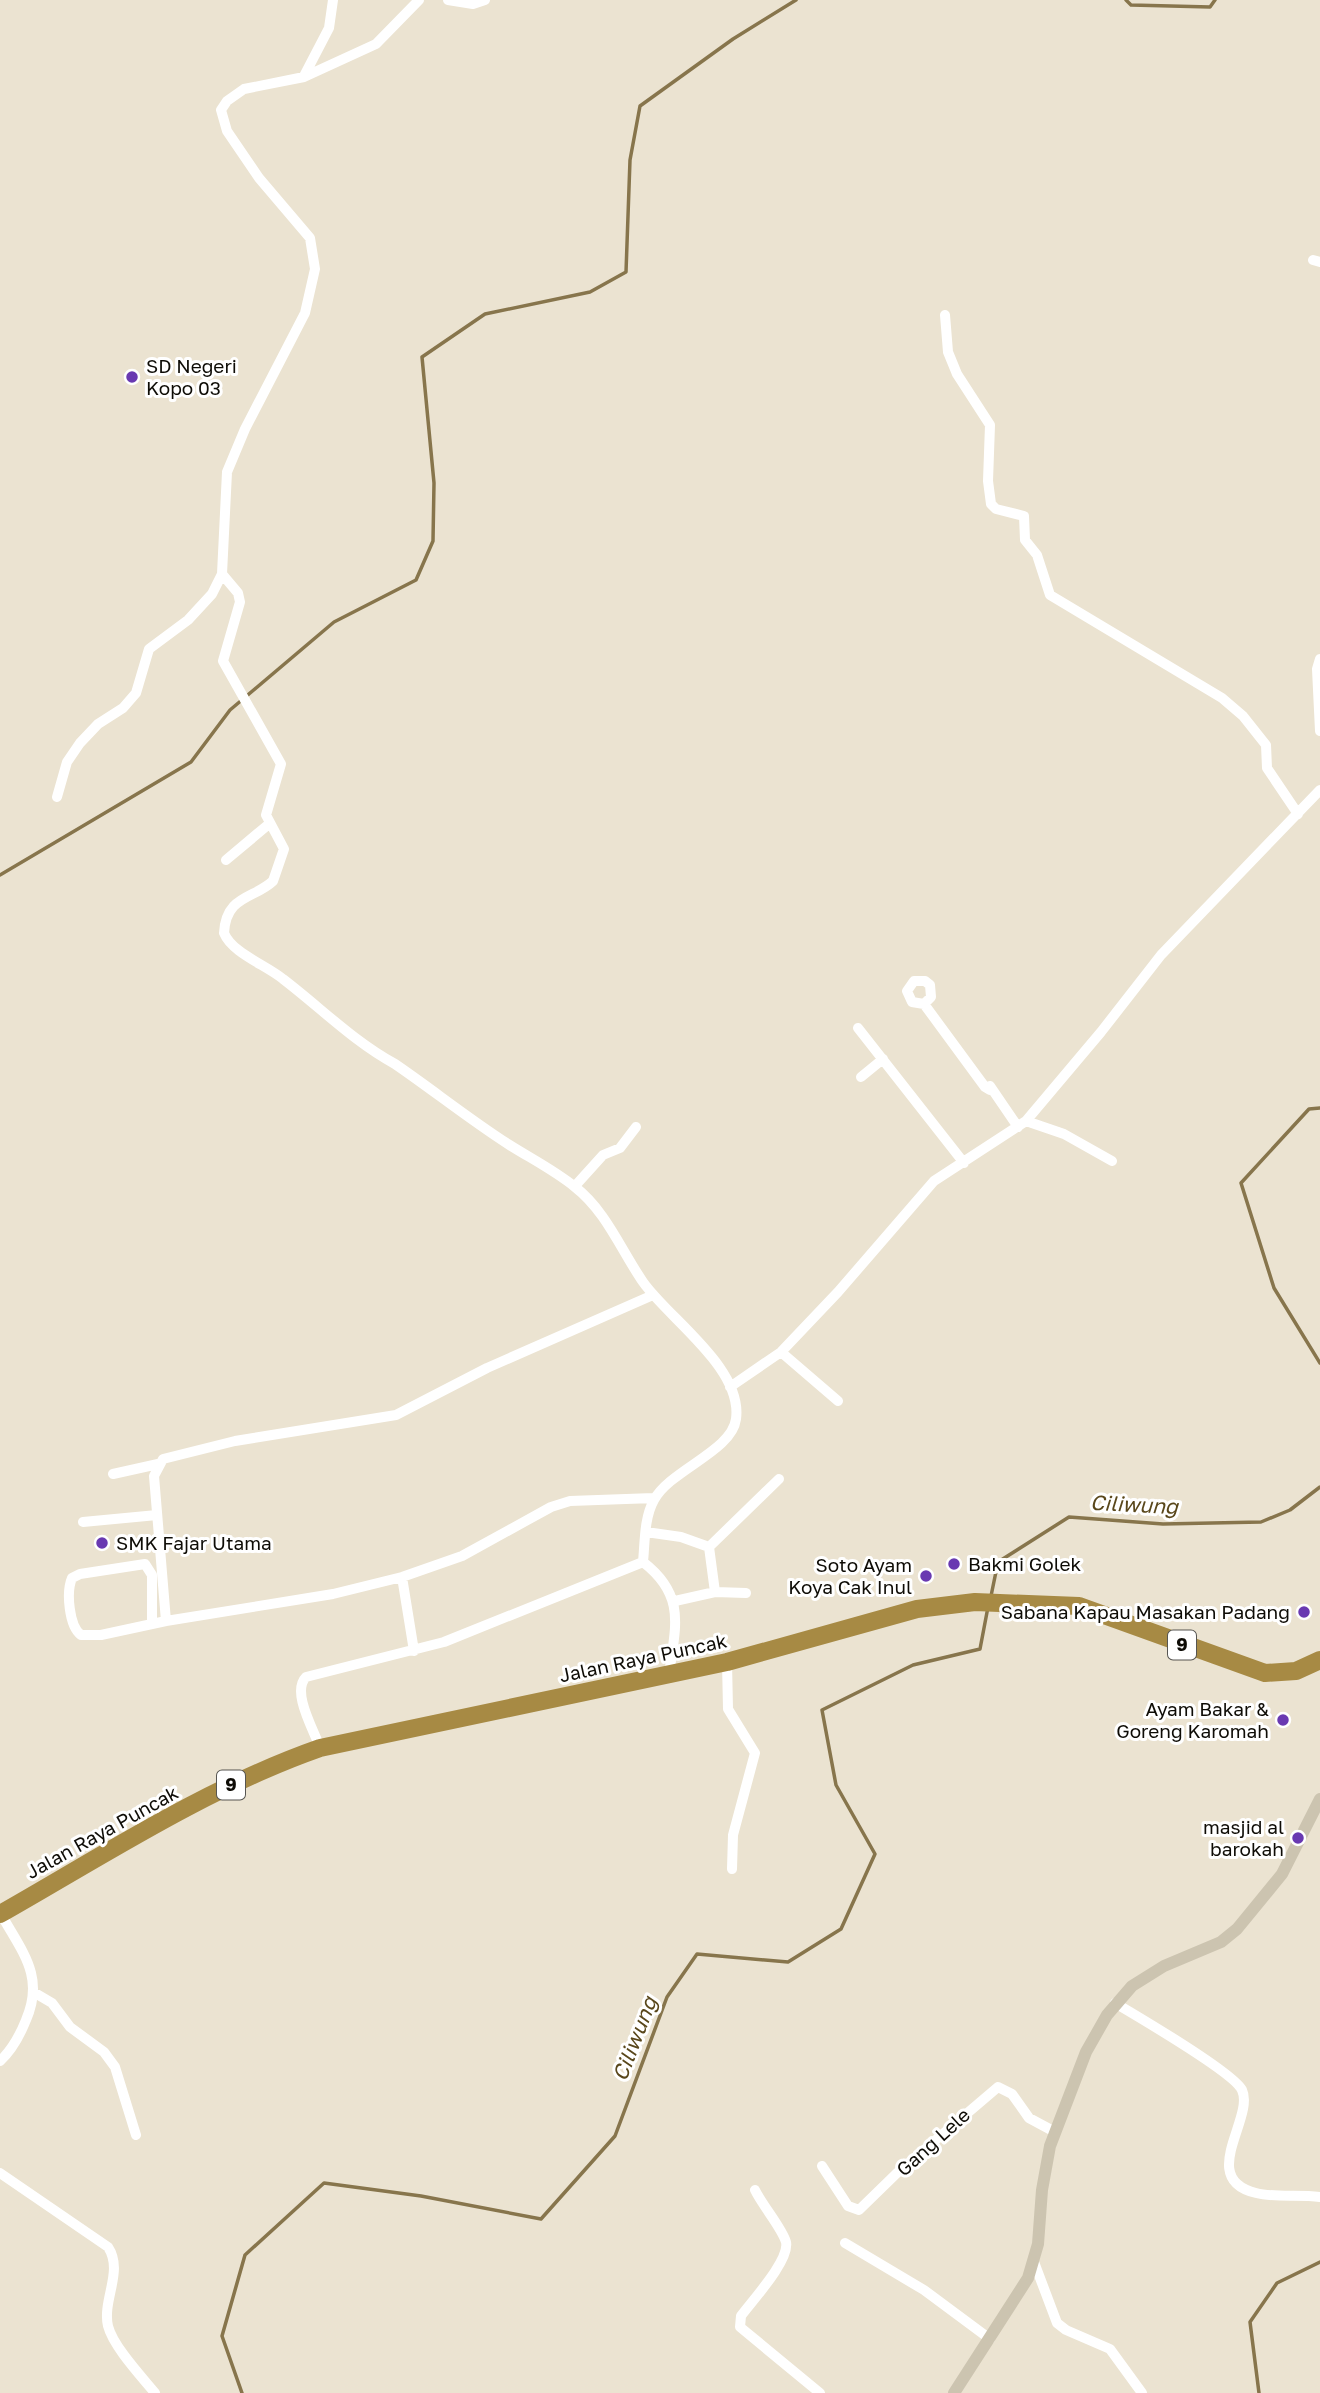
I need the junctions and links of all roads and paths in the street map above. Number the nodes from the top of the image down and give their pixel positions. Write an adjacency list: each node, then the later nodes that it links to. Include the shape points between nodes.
1 (333, 0): 5 (street, via 329,29)
2 (419, 0): 5 (street, via 376,44)
3 (449, 0): 4 (street, via 472,4)
4 (485, 0)
5 (304, 77): 7 (street, via 244,89 221,110 228,131 259,178 310,238 315,269 305,313 227,472)
6 (944, 315): 12 (street, via 948,352 957,374 990,425 991,504 1024,516 1027,544 1037,555 1050,595 1233,706 1266,745 1267,768)
7 (222, 574): 11 (street, via 215,590 188,620 149,649 136,693 98,724 73,753); 13 (street, via 240,598 222,656 225,669 281,764 267,810)
8 (1320, 659): 9 (street)
9 (1320, 731)
10 (1320, 790): 12 (street)
11 (57, 797)
12 (1298, 814): 19 (street, via 1161,955)
13 (269, 824): 14 (street); 23 (street, via 284,849 276,876 231,911 223,929 226,939 370,1050)
14 (226, 860)
15 (925, 1003): 19 (street, via 990,1090)
16 (859, 1028): 17 (street)
17 (883, 1059): 18 (street); 22 (street)
18 (861, 1077)
19 (1022, 1124): 21 (street, via 1064,1134); 22 (street)
20 (636, 1127): 23 (street, via 620,1148 603,1155)
21 (1112, 1161)
22 (964, 1163): 25 (street, via 924,1191)
23 (575, 1186): 24 (street, via 599,1213)
24 (653, 1296): 26 (street, via 693,1334); 28 (street, via 499,1362 404,1412 235,1441)
25 (781, 1352): 26 (street); 27 (street)
26 (730, 1387): 31 (street, via 736,1411 733,1429)
27 (838, 1401)
28 (158, 1464): 29 (street); 32 (street, via 154,1476)
29 (113, 1474)
30 (779, 1479): 35 (street)
31 (654, 1498): 34 (street); 37 (street, via 561,1504 462,1556)
32 (157, 1515): 33 (street); 41 (street)
33 (83, 1522)
34 (646, 1532): 35 (street); 36 (street)
35 (709, 1547): 38 (street)
36 (643, 1562): 40 (street, via 660,1577); 43 (street)
37 (402, 1577): 41 (street, via 333,1594); 43 (street)
38 (715, 1592): 39 (street); 40 (street)
39 (746, 1593)
40 (675, 1601): 46 (street)
41 (166, 1621): 42 (street)
42 (152, 1624): 42 (street, via 81,1636 74,1628 72,1578 145,1564 152,1576)
43 (414, 1651): 47 (street, via 303,1679 302,1697)
44 (1320, 1660): 45 (highway, Jalan Raya Puncak / 9, via 1296,1671 1265,1673 1096,1611 975,1602 917,1609)
45 (727, 1662): 46 (highway, Jalan Raya Puncak / 9); 49 (street, via 728,1709 755,1753 733,1835)
46 (669, 1675): 47 (highway, Jalan Raya Puncak / 9)
47 (320, 1748): 50 (highway, Jalan Raya Puncak / 9, via 258,1771)
48 (1320, 1799): 52 (street, via 1282,1874 1237,1929 1221,1942 1164,1966)
49 (732, 1869)
50 (0, 1914): 51 (street, via 30,1967)
51 (36, 1993): 53 (street, via 20,2034); 55 (street, via 52,2003 70,2027 104,2052 115,2067)
52 (1115, 2003): 54 (street, via 1086,2052); 59 (street, via 1241,2087 1244,2101 1229,2158 1238,2183 1257,2193)
53 (0, 2061)
54 (1055, 2132): 56 (street, Gang Lele, via 1027,2115 1012,2094 999,2087 859,2210 848,2206); 61 (street, via 1043,2180)
55 (136, 2135)
56 (821, 2166)
57 (0, 2173): 63 (street, via 108,2246 114,2265 108,2326)
58 (755, 2190): 64 (street, via 786,2242 785,2252 741,2316 740,2327)
59 (1320, 2197)
60 (845, 2243): 62 (street, via 924,2290)
61 (1034, 2262): 62 (street, via 1023,2289); 66 (street, via 1057,2323 1110,2349)
62 (989, 2339): 65 (street)
63 (155, 2393)
64 (820, 2393)
65 (954, 2393)
66 (1142, 2393)

